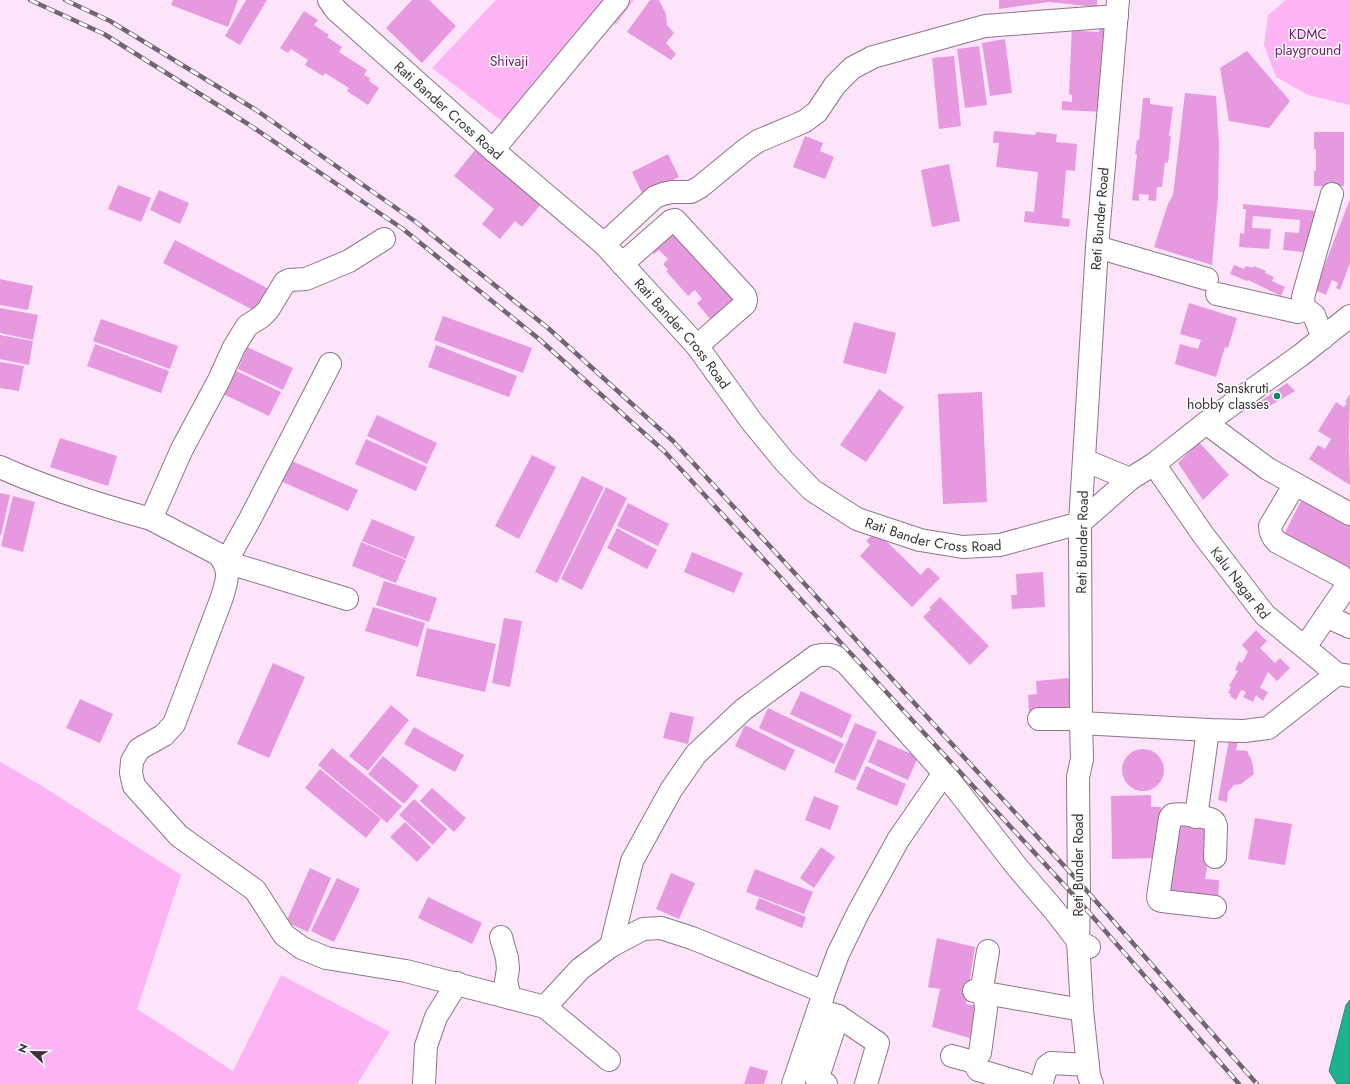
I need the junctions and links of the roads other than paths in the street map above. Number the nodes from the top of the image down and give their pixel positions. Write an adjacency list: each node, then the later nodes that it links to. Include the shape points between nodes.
1 (329, 0): 4 (street, Rati Bander Cross Road, via 336,10)
2 (618, 0): 4 (street)
3 (1118, 8): 7 (street, via 985,26 873,57 852,68 835,85 817,112 796,125 758,141 691,192 672,192 655,197); 8 (street, Reti Bunder Road)
4 (493, 150): 7 (street, Rati Bander Cross Road)
5 (1332, 194): 10 (street, via 1303,297)
6 (384, 239): 22 (street, via 349,261 306,279 285,282 268,310 247,326 182,449)
7 (604, 244): 9 (street, Rati Bander Cross Road)
8 (1097, 247): 10 (street, via 1298,312); 16 (street, Reti Bunder Road)
9 (622, 264): 13 (street, Rati Bander Cross Road); 13 (street, via 675,220 745,296 745,304)
10 (1304, 308): 12 (street, via 1314,316)
11 (1350, 316): 12 (street)
12 (1323, 338): 15 (street)
13 (697, 346): 23 (street, Rati Bander Cross Road, via 784,461 812,490 857,519 920,540 963,547 1000,545)
14 (330, 364): 24 (street)
15 (1206, 422): 17 (street); 20 (street, via 1268,469)
16 (1084, 460): 19 (street); 23 (street, Reti Bunder Road)
17 (1154, 464): 19 (street); 28 (street, Kalu Nagar Rd, via 1204,536 1265,614)
18 (0, 467): 22 (street, via 109,508)
19 (1130, 479): 23 (street)
20 (1295, 484): 21 (street); 26 (street, via 1270,526 1270,531 1272,538 1277,542 1345,579 1346,587)
21 (1350, 514)
22 (151, 519): 24 (street, via 218,554)
23 (1080, 523): 31 (street, Reti Bunder Road)
24 (226, 562): 25 (street); 41 (street, via 227,579 221,600 174,724 164,735 139,749 132,761 134,786 179,836 255,890 284,935 302,948 326,958 406,971)
25 (346, 599)
26 (1326, 616): 27 (street); 28 (street)
27 (1350, 626)
28 (1305, 647): 29 (street, Kalu Nagar Rd)
29 (1344, 675): 32 (street, via 1268,728 1244,731)
30 (1039, 719): 31 (street)
31 (1081, 721): 32 (street); 38 (street, Reti Bunder Road, via 1082,759 1078,777 1079,895)
32 (1208, 730): 34 (street)
33 (944, 773): 38 (street, via 1017,867); 39 (street, via 846,663 835,655 816,656 744,710 696,754 671,790 632,861); 44 (street, via 894,847 858,913 838,954)
34 (1196, 816): 35 (street, via 1214,821); 36 (street, via 1176,814 1170,818 1158,897 1162,901)
35 (1215, 857)
36 (1216, 907)
37 (501, 937): 43 (street, via 507,958 506,981)
38 (1084, 944): 46 (street, Reti Bunder Road); 57 (street, via 1100,1074)
39 (611, 946): 44 (street, via 643,929 661,928 692,938); 45 (street, via 580,969)
40 (988, 951): 42 (street, via 984,982)
41 (457, 983): 43 (street); 51 (street, via 436,1016 426,1046)
42 (980, 992): 46 (street); 47 (street, via 986,1009)
43 (510, 998): 45 (street)
44 (827, 1006): 52 (street); 53 (street, via 817,1080); 54 (street, via 878,1043)
45 (545, 1007): 49 (street)
46 (1082, 1010): 50 (street, Reti Bunder Road)
47 (980, 1053)
48 (952, 1056): 55 (street, via 974,1062 978,1070)
49 (609, 1060)
50 (1090, 1074): 56 (street, via 1051,1063 1047,1066)
51 (424, 1084)
52 (793, 1084)
53 (826, 1084)
54 (866, 1084)
55 (1025, 1084)
56 (1041, 1084)
57 (1097, 1084)

